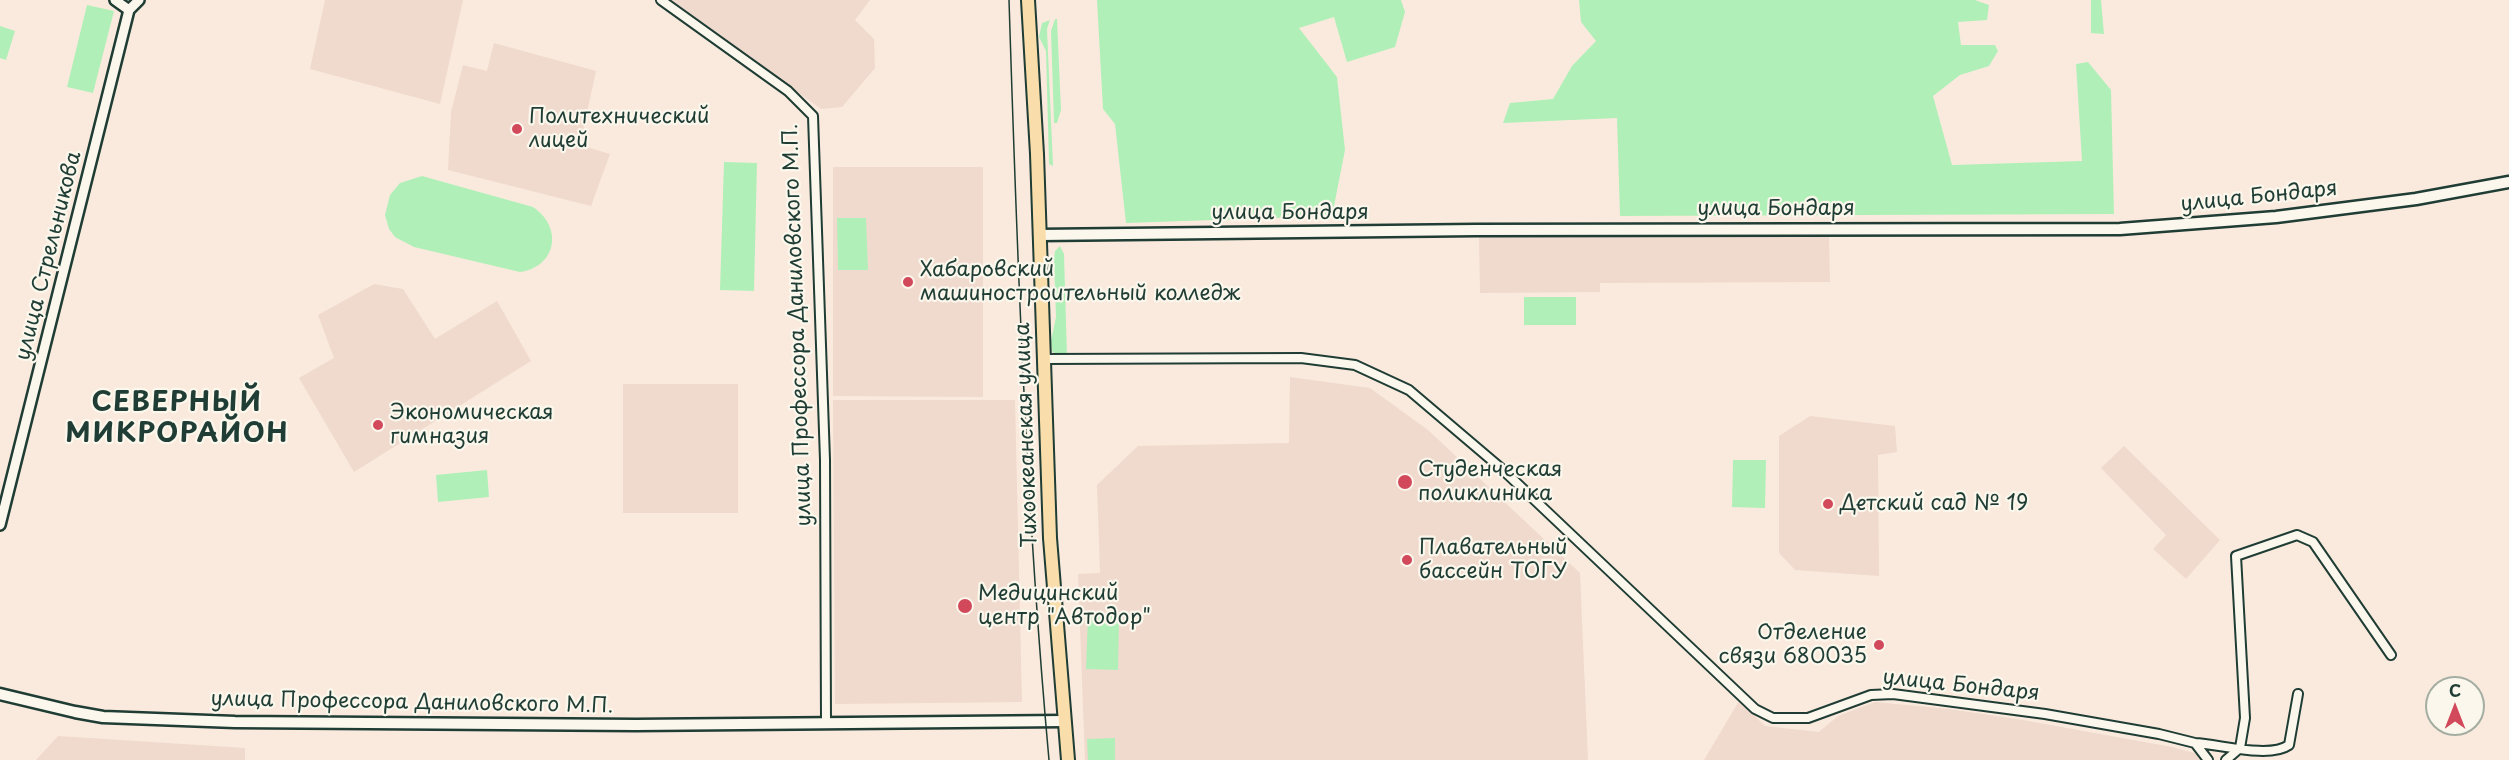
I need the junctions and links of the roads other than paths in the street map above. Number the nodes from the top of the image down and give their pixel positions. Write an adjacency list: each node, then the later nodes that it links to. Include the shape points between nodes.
1 (115, 0): 5 (street)
2 (139, 0): 5 (street)
3 (661, 0): 14 (street, улица Профессора Даниловского М.П., via 788,91 813,116 825,466)
4 (1028, 0): 7 (main road, Тихоокеанская улица)
5 (129, 10): 9 (street, улица Стрельникова)
6 (2509, 182): 7 (main road, улица Бондаря, via 2276,217 2120,229)
7 (1040, 234): 8 (main road, Тихоокеанская улица)
8 (1044, 359): 13 (main road, Тихоокеанская улица, via 1050,538); 15 (street, улица Бондаря, via 1301,358 1355,365 1409,390 1502,469 1728,685 1755,709 1773,718 1808,718 1871,695 1893,694 2045,714)
9 (0, 525)
10 (2391, 656): 16 (street, via 2313,542 2297,535 2236,556 2246,718)
11 (0, 694): 14 (main road, улица Профессора Даниловского М.П., via 103,717 235,722)
12 (2298, 694): 16 (street, улица Бондаря, via 2289,745 2268,751)
13 (1064, 721): 14 (main road, улица Профессора Даниловского М.П.); 17 (main road, Тихоокеанская улица)
14 (826, 723)
15 (2195, 744): 16 (street, улица Бондаря); 18 (street)
16 (2240, 748): 19 (street)
17 (1068, 760)
18 (2208, 760)
19 (2226, 760)

